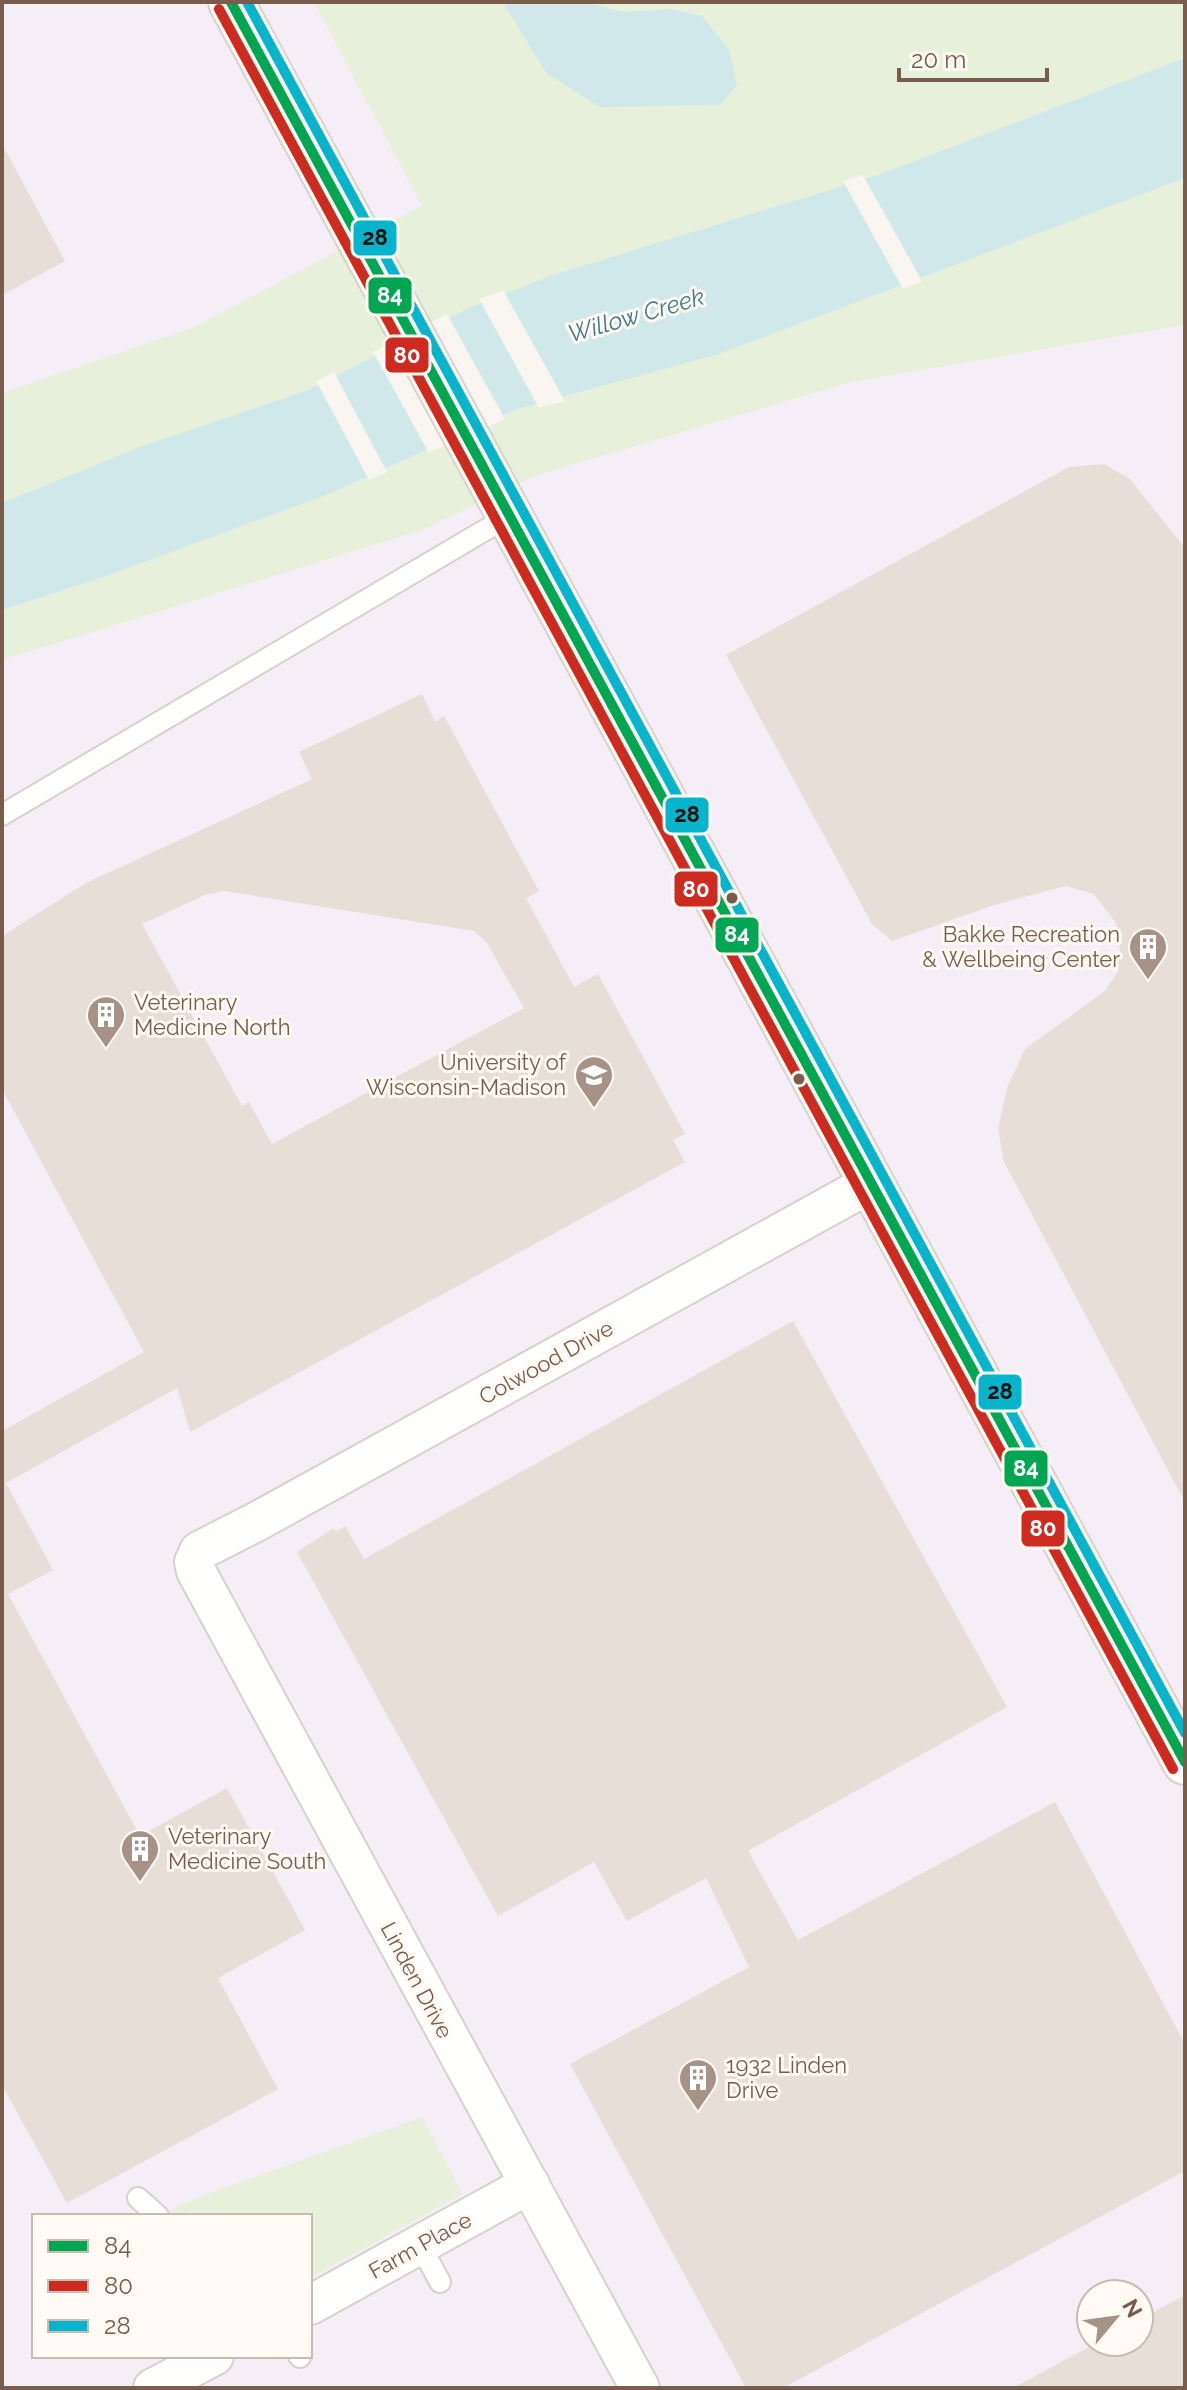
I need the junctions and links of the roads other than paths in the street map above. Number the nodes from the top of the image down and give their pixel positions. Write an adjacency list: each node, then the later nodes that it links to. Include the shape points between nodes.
1 (231, 2): 2 (street)
2 (509, 516): 3 (lane); 4 (street)
3 (2, 815)
4 (871, 1183): 5 (street, Colwood Drive, via 199,1551); 6 (street)
5 (196, 1571): 7 (street, Linden Drive)
6 (1185, 1762)
7 (530, 2184): 10 (street, Farm Place); 15 (street, Linden Drive)
8 (138, 2198): 9 (lane)
9 (156, 2214)
10 (420, 2245): 11 (lane); 12 (street, Farm Place)
11 (440, 2282)
12 (312, 2304)
13 (210, 2358): 14 (street)
14 (154, 2388)
15 (640, 2388)

